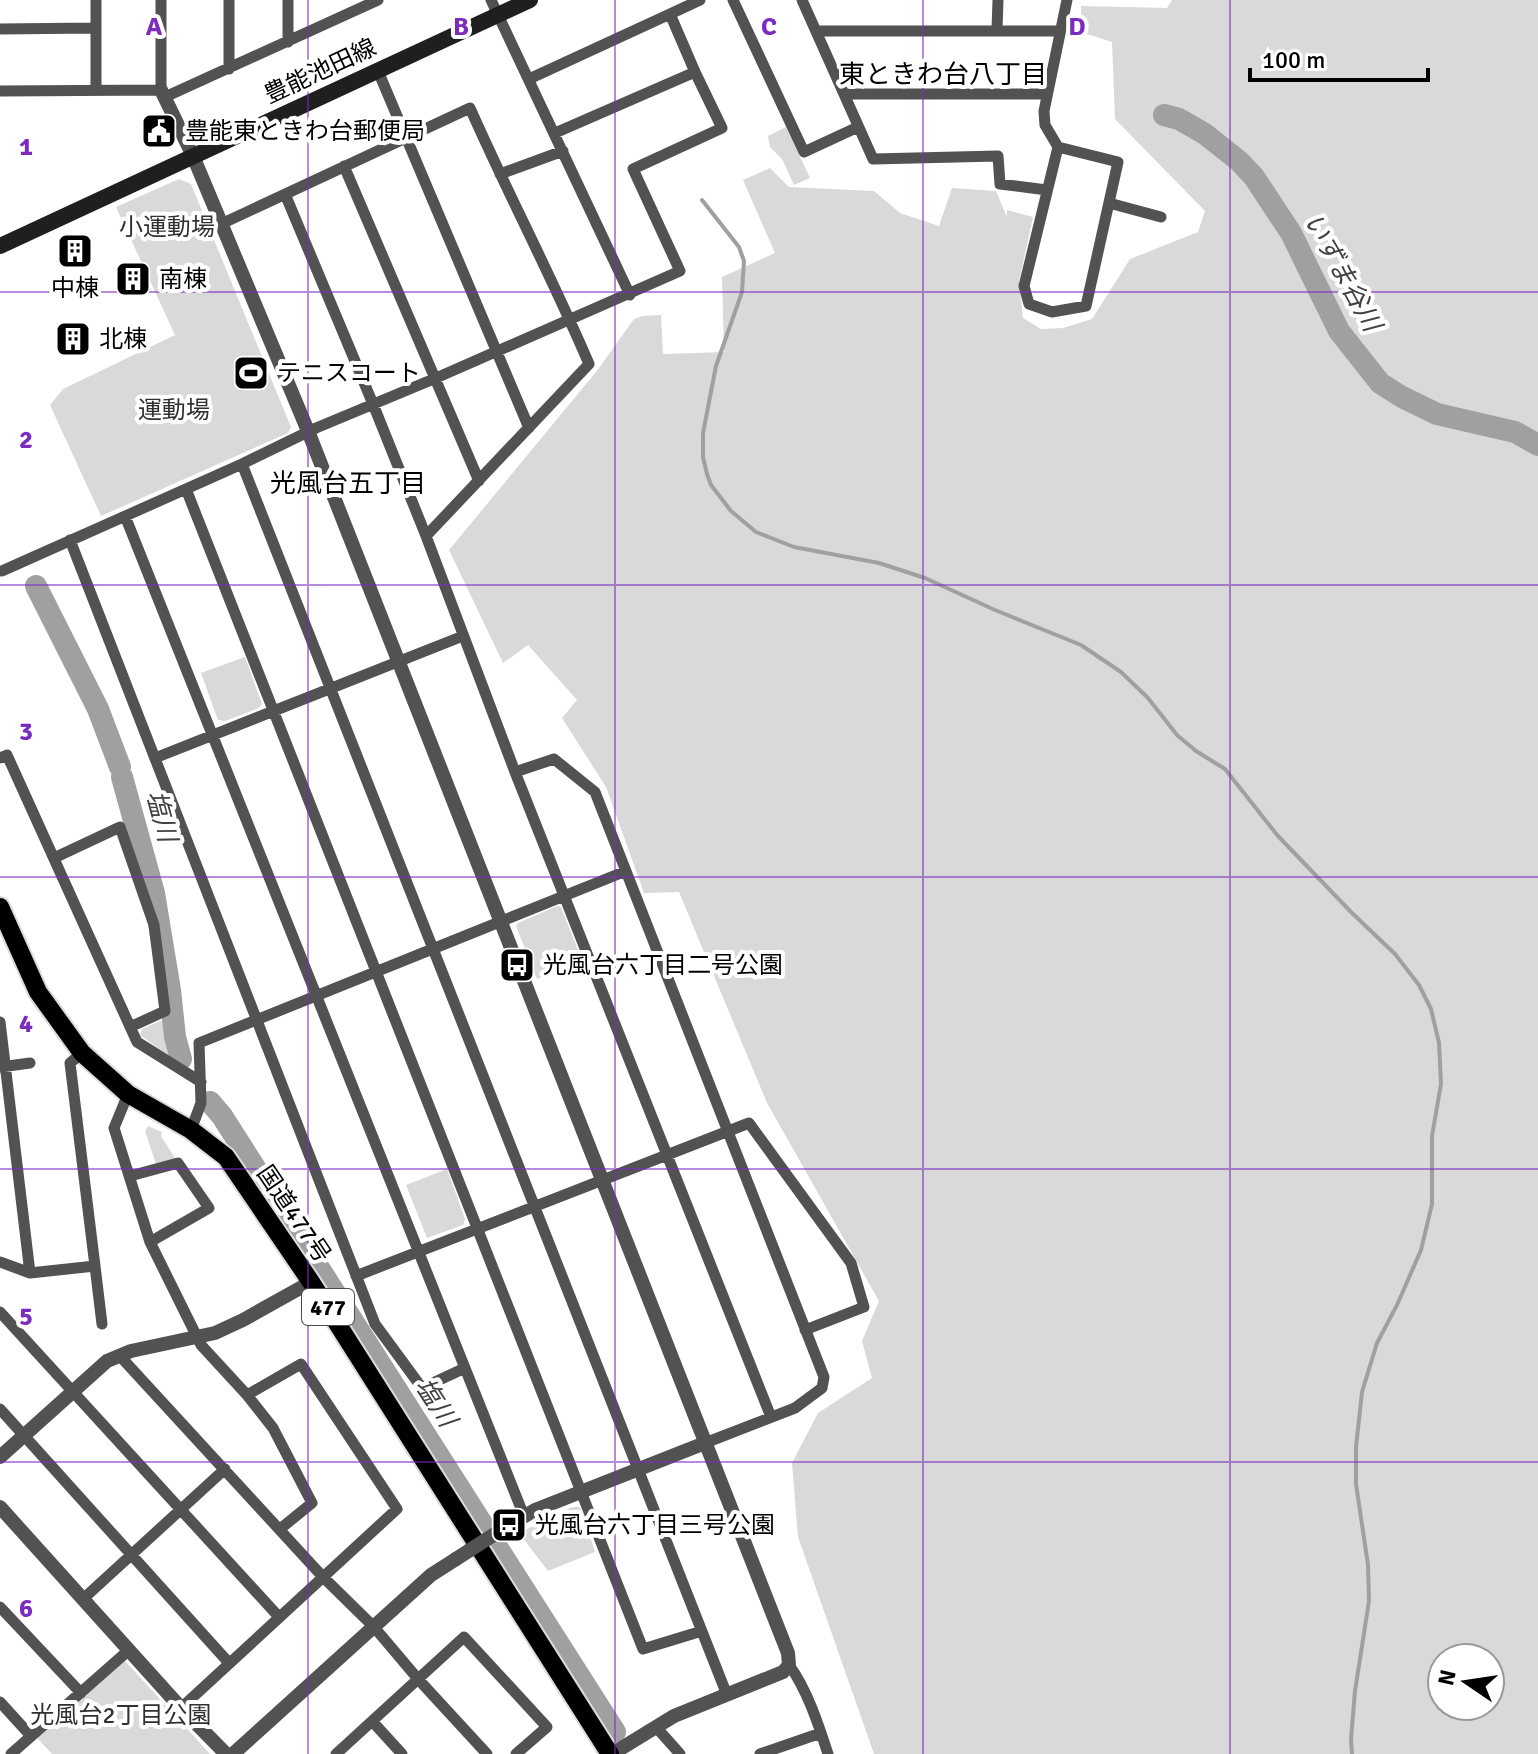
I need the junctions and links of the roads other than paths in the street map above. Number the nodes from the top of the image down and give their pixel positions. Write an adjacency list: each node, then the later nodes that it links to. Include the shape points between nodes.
1 (96, 0): 15 (street)
2 (161, 0): 27 (street)
3 (229, 0): 21 (street)
4 (288, 0): 20 (street)
5 (378, 0): 12 (street)
6 (530, 0): 13 (main road, 豊能池田線)
7 (700, 0): 14 (street)
8 (733, 0): 30 (street, via 804,152)
9 (802, 0): 18 (street)
10 (998, 0): 17 (street)
11 (1067, 0): 19 (street)
12 (350, 6): 20 (street)
13 (495, 7): 22 (main road, 豊能池田線); 24 (street)
14 (670, 14): 23 (street); 24 (street)
15 (96, 28): 16 (street); 25 (street)
16 (0, 29)
17 (997, 30): 18 (street); 19 (street)
18 (817, 31): 28 (street)
19 (1060, 31): 29 (street)
20 (288, 42): 21 (street)
21 (229, 69): 27 (street)
22 (378, 71): 32 (street); 35 (main road, 豊能池田線)
23 (695, 72): 31 (street); 44 (street, via 722,128 633,169 680,271)
24 (529, 79): 31 (street)
25 (96, 90): 26 (street); 27 (street)
26 (0, 91)
27 (163, 93): 35 (street)
28 (845, 94): 29 (street); 30 (street)
29 (1047, 94): 33 (street, via 1045,125)
30 (858, 127): 38 (street, via 873,159 998,156 1000,184)
31 (555, 133): 34 (street)
32 (405, 138): 36 (street); 37 (street, via 470,108); 46 (street)
33 (1058, 147): 38 (street); 40 (street, via 1118,162)
34 (563, 151): 37 (street); 44 (street)
35 (193, 156): 42 (street); 43 (main road, 豊能池田線)
36 (344, 166): 39 (street); 47 (street)
37 (500, 174): 45 (street)
38 (1047, 190): 40 (street, via 1024,286 1029,304 1052,312 1086,306)
39 (285, 194): 42 (street); 48 (street)
40 (1109, 203): 41 (street)
41 (1161, 217)
42 (221, 224): 50 (street)
43 (0, 246)
44 (630, 295): 45 (street)
45 (570, 319): 46 (street); 49 (street, via 589,364)
46 (496, 351): 47 (street); 49 (street)
47 (436, 378): 48 (street); 52 (street)
48 (373, 404): 50 (street); 55 (street)
49 (529, 428): 52 (street)
50 (308, 431): 51 (street); 59 (street)
51 (242, 464): 53 (street); 60 (street)
52 (479, 481): 55 (street)
53 (186, 489): 54 (street); 61 (street)
54 (125, 516): 56 (street); 62 (street)
55 (426, 536): 58 (street)
56 (70, 540): 57 (street); 64 (street)
57 (2, 571)
58 (463, 636): 59 (street); 65 (street)
59 (397, 661): 60 (street); 70 (street)
60 (331, 688): 61 (street); 71 (street)
61 (273, 711): 62 (street); 72 (street)
62 (213, 735): 64 (street); 73 (street)
63 (0, 758): 66 (street, via 7,755)
64 (155, 758): 74 (street)
65 (515, 772): 67 (street, via 554,759 595,792); 68 (street)
66 (54, 858): 76 (street); 76 (street, via 120,827 154,925 165,1011)
67 (626, 871): 68 (street); 83 (street)
68 (564, 896): 70 (street); 84 (street)
69 (0, 907): 77 (highway, 国道477号 / 477, via 38,992)
70 (500, 922): 71 (street); 86 (street)
71 (433, 949): 72 (street); 87 (street)
72 (376, 972): 73 (street); 88 (street)
73 (317, 995): 74 (street); 90 (street)
74 (256, 1020): 80 (street, via 199,1043); 94 (street)
75 (0, 1022): 79 (street)
76 (130, 1027): 80 (street, via 137,1042)
77 (82, 1053): 81 (highway, 国道477号 / 477); 92 (street, via 70,1063)
78 (30, 1063): 79 (street)
79 (3, 1067): 93 (street)
80 (201, 1082): 82 (street, via 201,1103)
81 (128, 1094): 82 (highway, 国道477号 / 477); 85 (street, via 114,1128)
82 (191, 1130): 95 (highway, 国道477号 / 477, via 226,1157)
83 (727, 1131): 84 (street); 98 (street); 98 (street, via 749,1123 851,1263 864,1307)
84 (667, 1155): 86 (street); 105 (street)
85 (130, 1176): 89 (street); 89 (street, via 178,1163 209,1208)
86 (602, 1180): 87 (street); 107 (street)
87 (535, 1207): 88 (street); 110 (street)
88 (477, 1229): 90 (street); 111 (street)
89 (150, 1242): 99 (street)
90 (419, 1252): 94 (street); 101 (street)
91 (0, 1262): 93 (street)
92 (95, 1266): 93 (street); 97 (street)
93 (30, 1273)
94 (356, 1276): 101 (street, via 375,1324 422,1388)
95 (311, 1282): 99 (street, via 230,1327); 142 (highway, 国道477号 / 477)
96 (0, 1312): 102 (street)
97 (102, 1324)
98 (805, 1330): 105 (street, via 824,1377 822,1388 795,1408)
99 (196, 1338): 100 (street); 103 (street)
100 (119, 1355): 102 (street); 109 (street)
101 (465, 1368): 114 (street)
102 (73, 1391): 106 (street); 113 (street)
103 (247, 1395): 115 (street, via 273,1428 312,1503); 117 (street, via 301,1364 397,1509)
104 (0, 1409): 106 (street)
105 (771, 1417): 107 (street)
106 (24, 1435): 108 (street); 116 (street)
107 (705, 1443): 110 (street); 125 (street)
108 (0, 1457)
109 (225, 1469): 113 (street); 115 (street)
110 (638, 1469): 111 (street); 122 (street)
111 (581, 1492): 114 (street); 122 (street, via 643,1649)
112 (0, 1507): 118 (street)
113 (181, 1509): 116 (street); 120 (street)
114 (524, 1516): 121 (street, bridge, via 431,1575)
115 (280, 1529): 117 (street)
116 (131, 1554): 118 (street); 124 (street)
117 (323, 1577): 120 (street); 121 (street)
118 (83, 1599): 123 (street)
119 (0, 1607): 127 (street)
120 (279, 1617): 124 (street)
121 (374, 1627): 126 (street); 137 (street)
122 (702, 1631): 128 (street)
123 (129, 1650): 127 (street); 130 (street)
124 (229, 1663): 130 (street)
125 (789, 1665): 128 (street); 133 (street)
126 (418, 1679): 131 (street); 140 (street); 141 (street, via 464,1637 547,1727)
127 (81, 1693): 134 (street)
128 (727, 1695): 132 (street)
129 (0, 1702): 134 (street)
130 (181, 1708): 136 (street)
131 (372, 1721): 138 (street); 139 (street)
132 (656, 1727): 142 (street); 143 (street)
133 (821, 1733): 144 (street); 145 (street)
134 (31, 1736): 135 (street)
135 (11, 1754)
136 (226, 1754)
137 (233, 1754)
138 (336, 1754)
139 (402, 1754)
140 (487, 1754)
141 (516, 1754)
142 (611, 1754)
143 (680, 1754)
144 (760, 1754)
145 (828, 1754)

